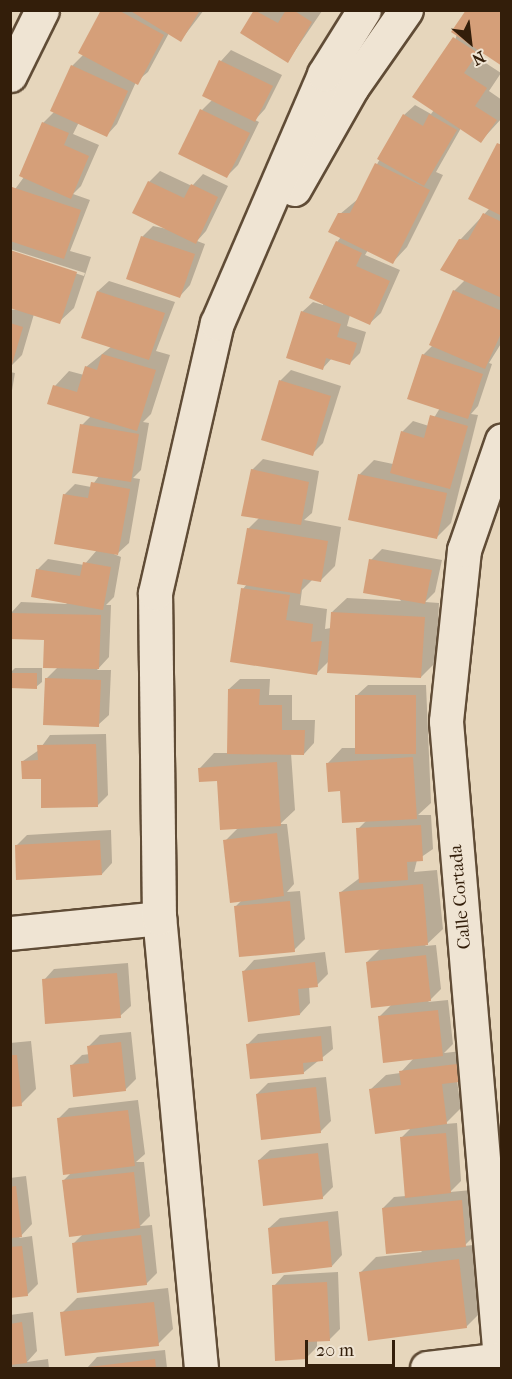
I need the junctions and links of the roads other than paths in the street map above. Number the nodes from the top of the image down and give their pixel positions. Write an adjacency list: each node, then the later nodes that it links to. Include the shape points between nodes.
1 (364, 10): 5 (street, via 324,74)
2 (406, 10): 5 (street, via 352,87)
3 (37, 12): 4 (street)
4 (10, 75)
5 (217, 323): 7 (street, via 155,593)
6 (501, 440): 9 (street, Calle Cortada, via 464,550 446,721)
7 (159, 918): 8 (street); 10 (street)
8 (10, 933)
9 (501, 1359): 11 (street)
10 (201, 1368)
11 (427, 1368)

